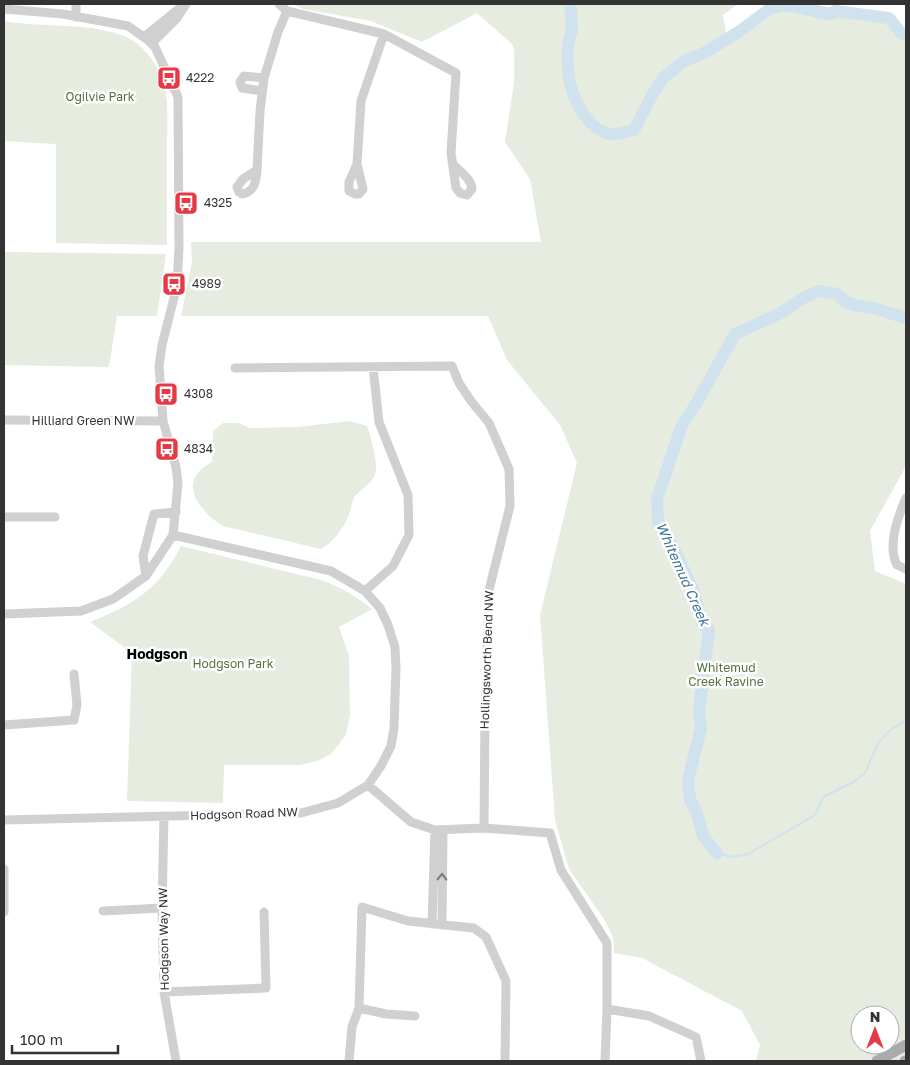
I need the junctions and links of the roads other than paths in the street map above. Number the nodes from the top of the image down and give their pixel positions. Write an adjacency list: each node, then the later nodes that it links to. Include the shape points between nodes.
1 (63, 4): 7 (street)
2 (76, 4): 8 (street)
3 (185, 4): 10 (street, via 177,18)
4 (278, 4): 6 (street)
5 (4, 9): 7 (street)
6 (287, 11): 9 (street); 11 (street)
7 (63, 14): 8 (street)
8 (76, 17): 10 (street, via 128,26)
9 (384, 34): 13 (street, via 361,101); 14 (street, via 456,73)
10 (148, 40): 19 (street, via 155,47 178,97 179,267 160,355)
11 (264, 78): 12 (street); 12 (street, via 244,76 240,82 242,88)
12 (262, 91): 15 (street)
13 (357, 164)
14 (453, 164)
15 (257, 170)
16 (373, 367): 17 (street, Hollingsworth Bend NW); 27 (street, via 379,422 408,495 409,535 393,566); 34 (street, Hollingsworth Bend NW, via 452,366 470,401 489,423 509,469 510,506 489,590)
17 (235, 368)
18 (4, 420): 19 (street, Hilliard Green NW)
19 (163, 421): 21 (street, via 176,467)
20 (906, 498): 25 (street, via 895,530 894,556 897,565)
21 (176, 512): 24 (street); 26 (street, via 154,514 143,556)
22 (4, 517): 23 (street)
23 (55, 517)
24 (173, 535): 26 (street); 27 (street, Hodgson Road NW, via 331,571)
25 (906, 569)
26 (146, 576): 28 (street, via 113,599 81,611)
27 (365, 591): 31 (street, Hodgson Road NW, via 380,608 388,625 395,647 396,668 396,709 391,746)
28 (4, 614)
29 (74, 674): 30 (street, via 77,705 74,720)
30 (4, 725)
31 (368, 785): 32 (street, Hodgson Road NW, via 338,803 301,812); 35 (street, via 411,822)
32 (164, 816): 33 (street, Hodgson Road NW); 37 (street, Hodgson Way NW)
33 (4, 820)
34 (484, 828): 35 (street); 44 (street, via 550,833 560,870 607,943)
35 (439, 830): 41 (street)
36 (4, 869): 39 (street)
37 (162, 908): 38 (street); 42 (street, Hodgson Way NW)
38 (103, 911)
39 (4, 912)
40 (264, 912): 42 (street, via 266,988)
41 (437, 924): 43 (street, via 408,921 362,907); 49 (street, via 474,928 486,937 506,981)
42 (164, 992): 47 (street, Hodgson Way NW)
43 (359, 1008): 45 (street); 48 (street, via 352,1027)
44 (607, 1008): 50 (street); 51 (street, via 649,1016 696,1037)
45 (415, 1016)
46 (906, 1045): 52 (main road)
47 (176, 1061)
48 (349, 1061)
49 (505, 1061)
50 (605, 1061)
51 (701, 1061)
52 (877, 1061)

